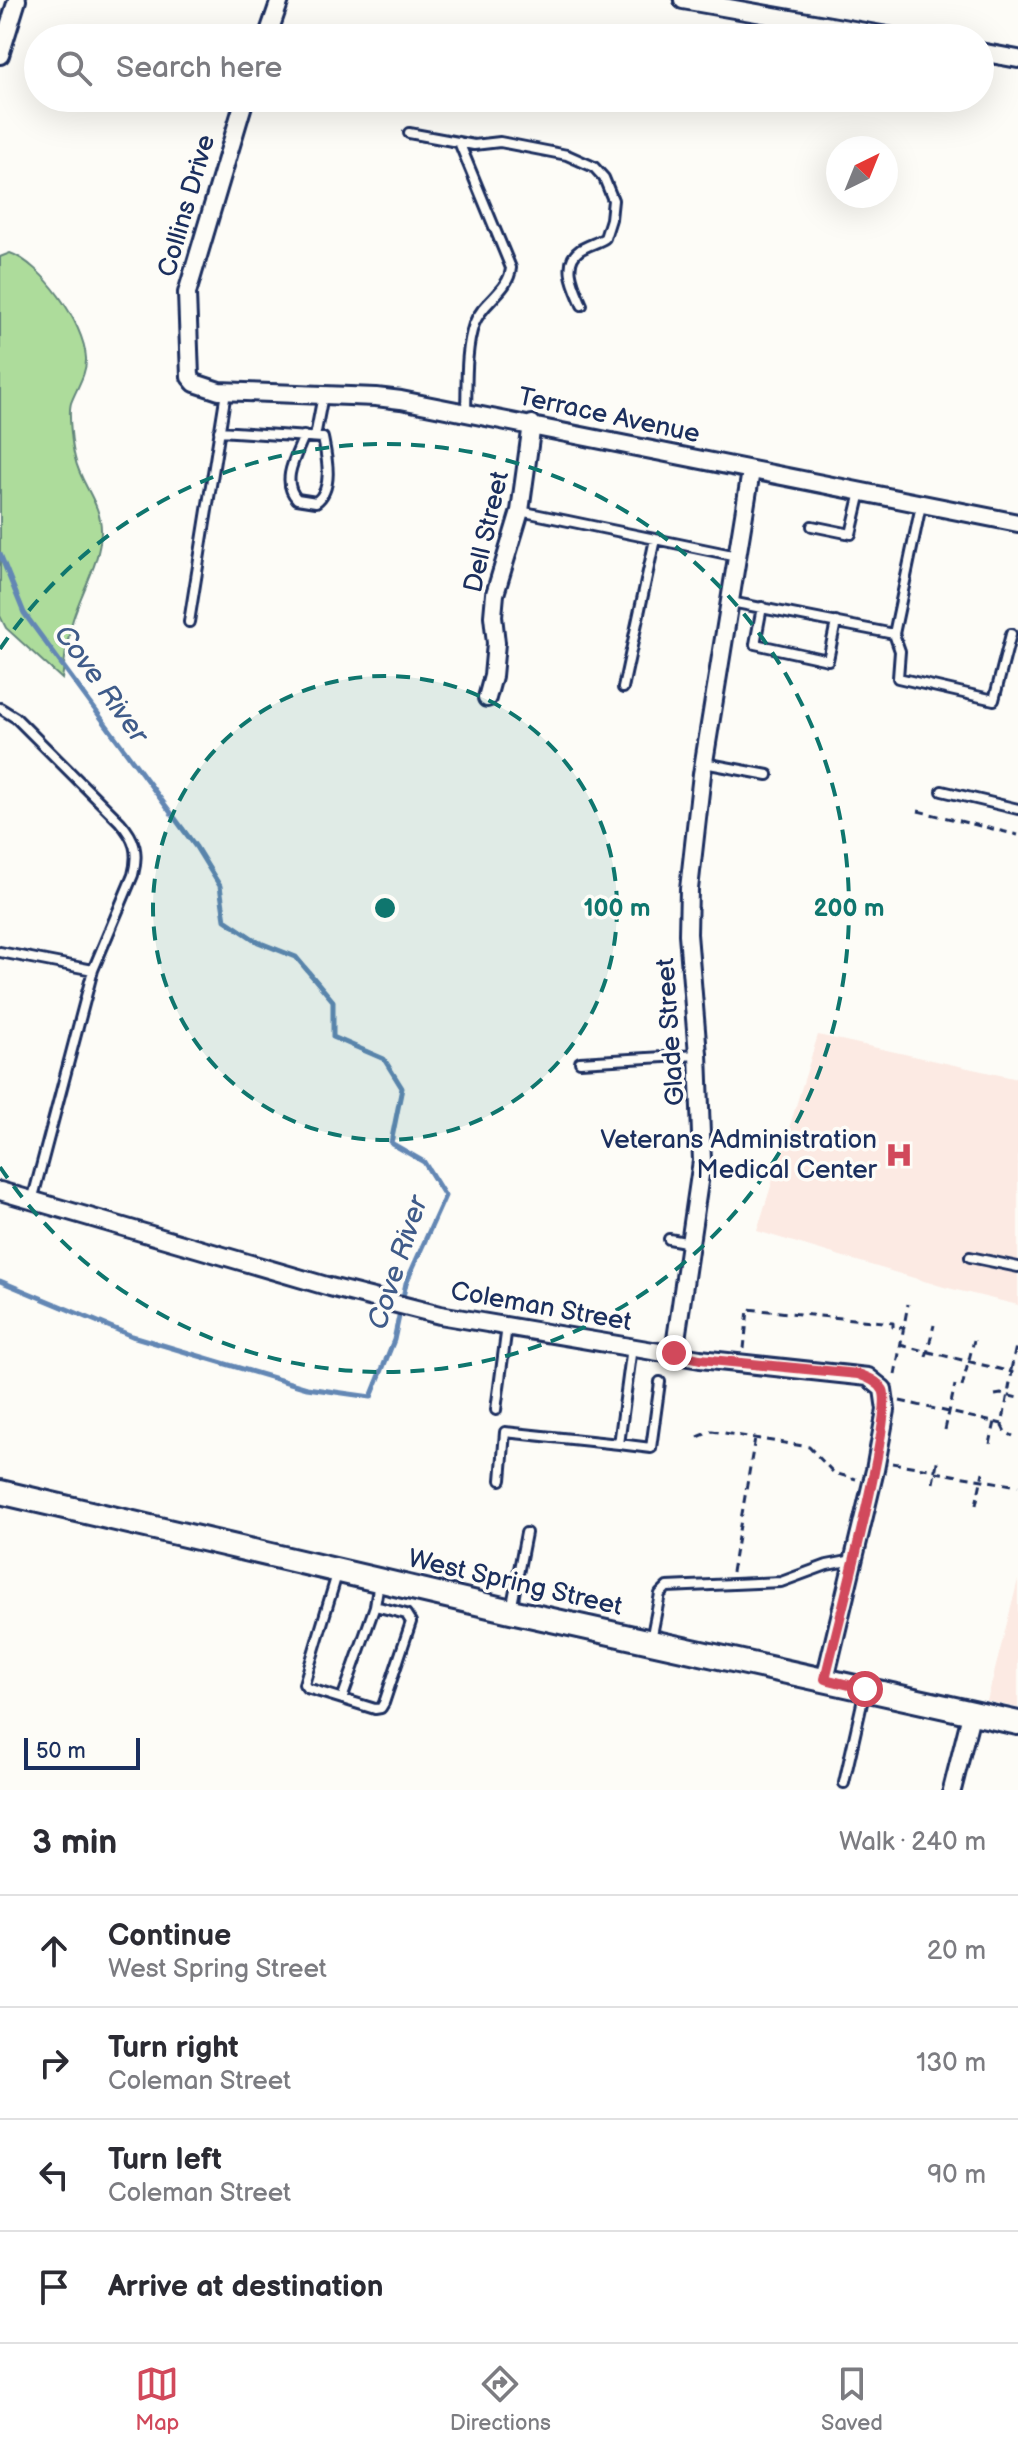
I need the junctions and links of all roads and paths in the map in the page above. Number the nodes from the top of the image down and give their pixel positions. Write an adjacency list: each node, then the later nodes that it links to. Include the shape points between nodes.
1 (17, 0): 6 (street)
2 (280, 0): 4 (street)
3 (683, 0): 5 (street)
4 (272, 24)
5 (819, 24)
6 (0, 55)
7 (994, 55): 8 (street)
8 (1018, 59)
9 (241, 112): 13 (street, Collins Drive, via 187,293)
10 (409, 133): 11 (lane)
11 (459, 142): 12 (lane, via 500,142 567,155 601,173 613,212 606,237 579,250 572,260 571,279); 16 (lane, via 511,268 507,282 473,329)
12 (582, 305)
13 (190, 377): 14 (street, Terrace Avenue, via 205,388)
14 (226, 391): 15 (street, Terrace Avenue); 18 (lane)
15 (323, 394): 16 (street, Terrace Avenue); 20 (lane)
16 (466, 411): 17 (street, Terrace Avenue)
17 (532, 424): 21 (street, Terrace Avenue); 24 (street, Dell Street)
18 (219, 431): 19 (lane); 31 (lane)
19 (304, 436): 20 (lane); 20 (lane, via 289,483 293,496 308,503 320,499 327,484 323,438)
20 (315, 437)
21 (751, 471): 22 (street, Terrace Avenue); 28 (street, Glade Street)
22 (861, 492): 23 (street, Terrace Avenue); 26 (lane, via 851,534)
23 (921, 505): 25 (street, Terrace Avenue); 33 (lane)
24 (520, 511): 27 (lane); 36 (street, Dell Street, via 495,594 496,643)
25 (1018, 523)
26 (812, 526)
27 (655, 539): 28 (lane); 35 (lane)
28 (737, 556): 29 (street, Glade Street)
29 (730, 601): 30 (lane); 38 (street, Glade Street)
30 (762, 607): 32 (lane); 32 (lane, via 755,644 828,660)
31 (189, 622)
32 (836, 622): 33 (lane)
33 (894, 634): 34 (lane, via 900,651 898,678 994,700)
34 (1011, 634)
35 (623, 688)
36 (487, 698)
37 (0, 708): 45 (lane, via 120,822 136,848 133,875)
38 (704, 763): 39 (lane); 46 (street, Glade Street, via 689,889)
39 (768, 775)
40 (942, 791): 41 (lane)
41 (1018, 809)
42 (918, 811): 43 (path)
43 (1018, 835)
44 (0, 952): 45 (lane)
45 (93, 970): 49 (lane)
46 (698, 1054): 47 (lane); 51 (street, Glade Street, via 702,1161)
47 (580, 1062)
48 (0, 1191): 49 (street, Coleman Street)
49 (32, 1201): 55 (street, Coleman Street, via 440,1315)
50 (669, 1239): 51 (lane)
51 (692, 1243): 62 (street, Glade Street)
52 (970, 1257): 53 (lane)
53 (1018, 1267)
54 (908, 1304): 57 (path)
55 (507, 1325): 60 (street, Coleman Street); 76 (lane)
56 (934, 1325): 63 (path)
57 (904, 1328): 59 (path); 66 (path, via 748,1309)
58 (974, 1340): 65 (path)
59 (900, 1345): 63 (path); 68 (path)
60 (632, 1346): 62 (street, Coleman Street); 84 (lane)
61 (1016, 1346): 64 (path)
62 (674, 1353): 66 (street, Coleman Street)
63 (926, 1354): 65 (path)
64 (1016, 1357): 67 (path)
65 (969, 1361): 67 (path); 71 (path)
66 (743, 1363): 75 (street, Coleman Street, via 858,1374 877,1382)
67 (1011, 1371): 73 (path)
68 (895, 1375)
69 (660, 1382): 84 (lane, via 651,1448)
70 (955, 1385): 77 (path)
71 (962, 1387)
72 (995, 1395): 73 (path)
73 (1008, 1395): 74 (path); 79 (path)
74 (1018, 1398)
75 (886, 1400): 77 (path); 89 (street)
76 (496, 1410)
77 (949, 1412): 78 (path); 80 (path)
78 (995, 1422): 79 (path); 85 (path)
79 (1002, 1424): 81 (path)
80 (945, 1430)
81 (1013, 1436)
82 (698, 1437): 83 (path, via 712,1431)
83 (755, 1438): 89 (path, via 809,1447 834,1473); 100 (path)
84 (619, 1444): 90 (lane, via 505,1432)
85 (990, 1444)
86 (938, 1457): 87 (path)
87 (935, 1471): 89 (path, via 890,1463); 91 (path); 92 (path)
88 (983, 1472): 91 (path)
89 (873, 1476): 97 (street)
90 (501, 1480)
91 (981, 1480): 93 (path); 95 (path)
92 (933, 1483)
93 (1018, 1486)
94 (0, 1492): 98 (main road, West Spring Street)
95 (976, 1505)
96 (526, 1533): 102 (lane)
97 (853, 1559): 100 (lane, via 781,1582); 104 (street)
98 (338, 1570): 99 (main road, West Spring Street); 106 (lane, via 303,1680 307,1688)
99 (380, 1580): 101 (lane); 102 (main road, West Spring Street)
100 (731, 1583): 103 (lane, via 662,1590)
101 (375, 1606): 106 (lane); 106 (lane, via 406,1614 411,1622 381,1708)
102 (511, 1611): 103 (main road, West Spring Street)
103 (650, 1642): 104 (main road, West Spring Street)
104 (825, 1679): 105 (main road, West Spring Street)
105 (865, 1689): 107 (main road, West Spring Street); 109 (lane)
106 (342, 1699)
107 (971, 1715): 108 (main road, West Spring Street); 110 (street)
108 (1017, 1721)
109 (844, 1783)
110 (952, 1790)

